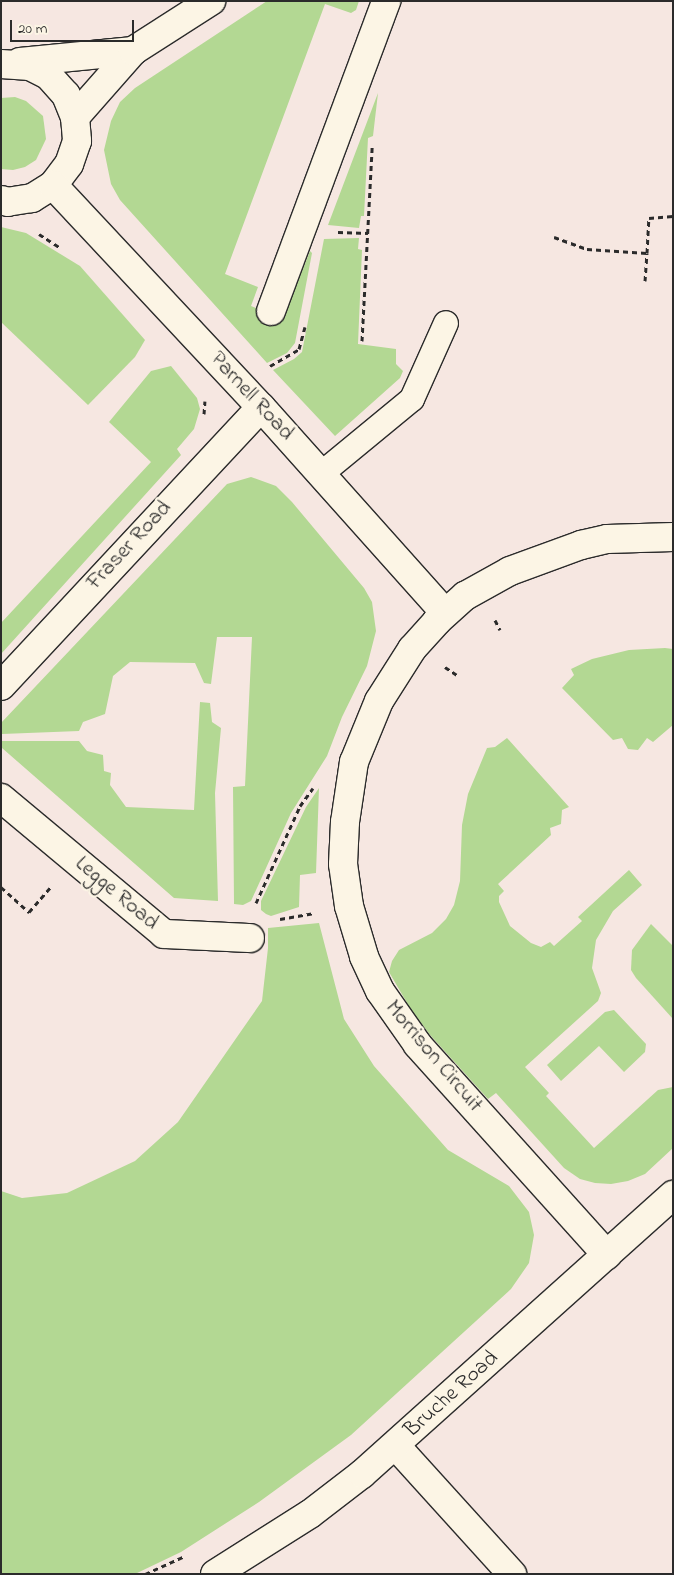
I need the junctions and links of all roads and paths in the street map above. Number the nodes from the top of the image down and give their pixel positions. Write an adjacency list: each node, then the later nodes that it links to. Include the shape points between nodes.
1 (211, 1): 3 (street)
2 (386, 1): 17 (street)
3 (133, 51): 4 (street); 5 (street)
4 (4, 64): 5 (street, via 30,66 48,75 66,95)
5 (75, 117): 7 (street, via 77,141 69,164)
6 (372, 141): 12 (path)
7 (53, 185): 8 (street, via 32,198); 21 (street, Parnell Road)
8 (1, 200)
9 (673, 216): 15 (path, via 649,218)
10 (30, 231): 14 (path)
11 (330, 232): 12 (path)
12 (368, 233): 19 (path)
13 (554, 237): 15 (path, via 587,250)
14 (66, 252)
15 (647, 253): 16 (path)
16 (645, 281)
17 (271, 311)
18 (446, 323): 23 (lane, via 412,399)
19 (362, 341)
20 (204, 397): 22 (path)
21 (261, 407): 23 (street, Parnell Road); 26 (street, Fraser Road)
22 (203, 417)
23 (321, 474): 25 (street, Parnell Road)
24 (673, 537): 25 (street, Morrison Circuit, via 607,539 555,553 486,583)
25 (445, 613): 36 (street, Morrison Circuit, via 413,648 393,677 369,722 354,762 346,806 343,851 352,920 369,969 401,1024)
26 (1, 686)
27 (316, 784): 31 (path, via 300,806)
28 (1, 798): 34 (street, Legge Road, via 164,934)
29 (1, 887): 30 (path, via 29,912 54,884)
30 (59, 888)
31 (254, 911)
32 (302, 915): 33 (path)
33 (274, 920)
34 (250, 938)
35 (673, 1195): 36 (street, Bruche Road)
36 (607, 1255): 37 (street, Bruche Road)
37 (396, 1446): 38 (street, Bruche Road, via 310,1514); 39 (street)
38 (215, 1574)
39 (512, 1574)

